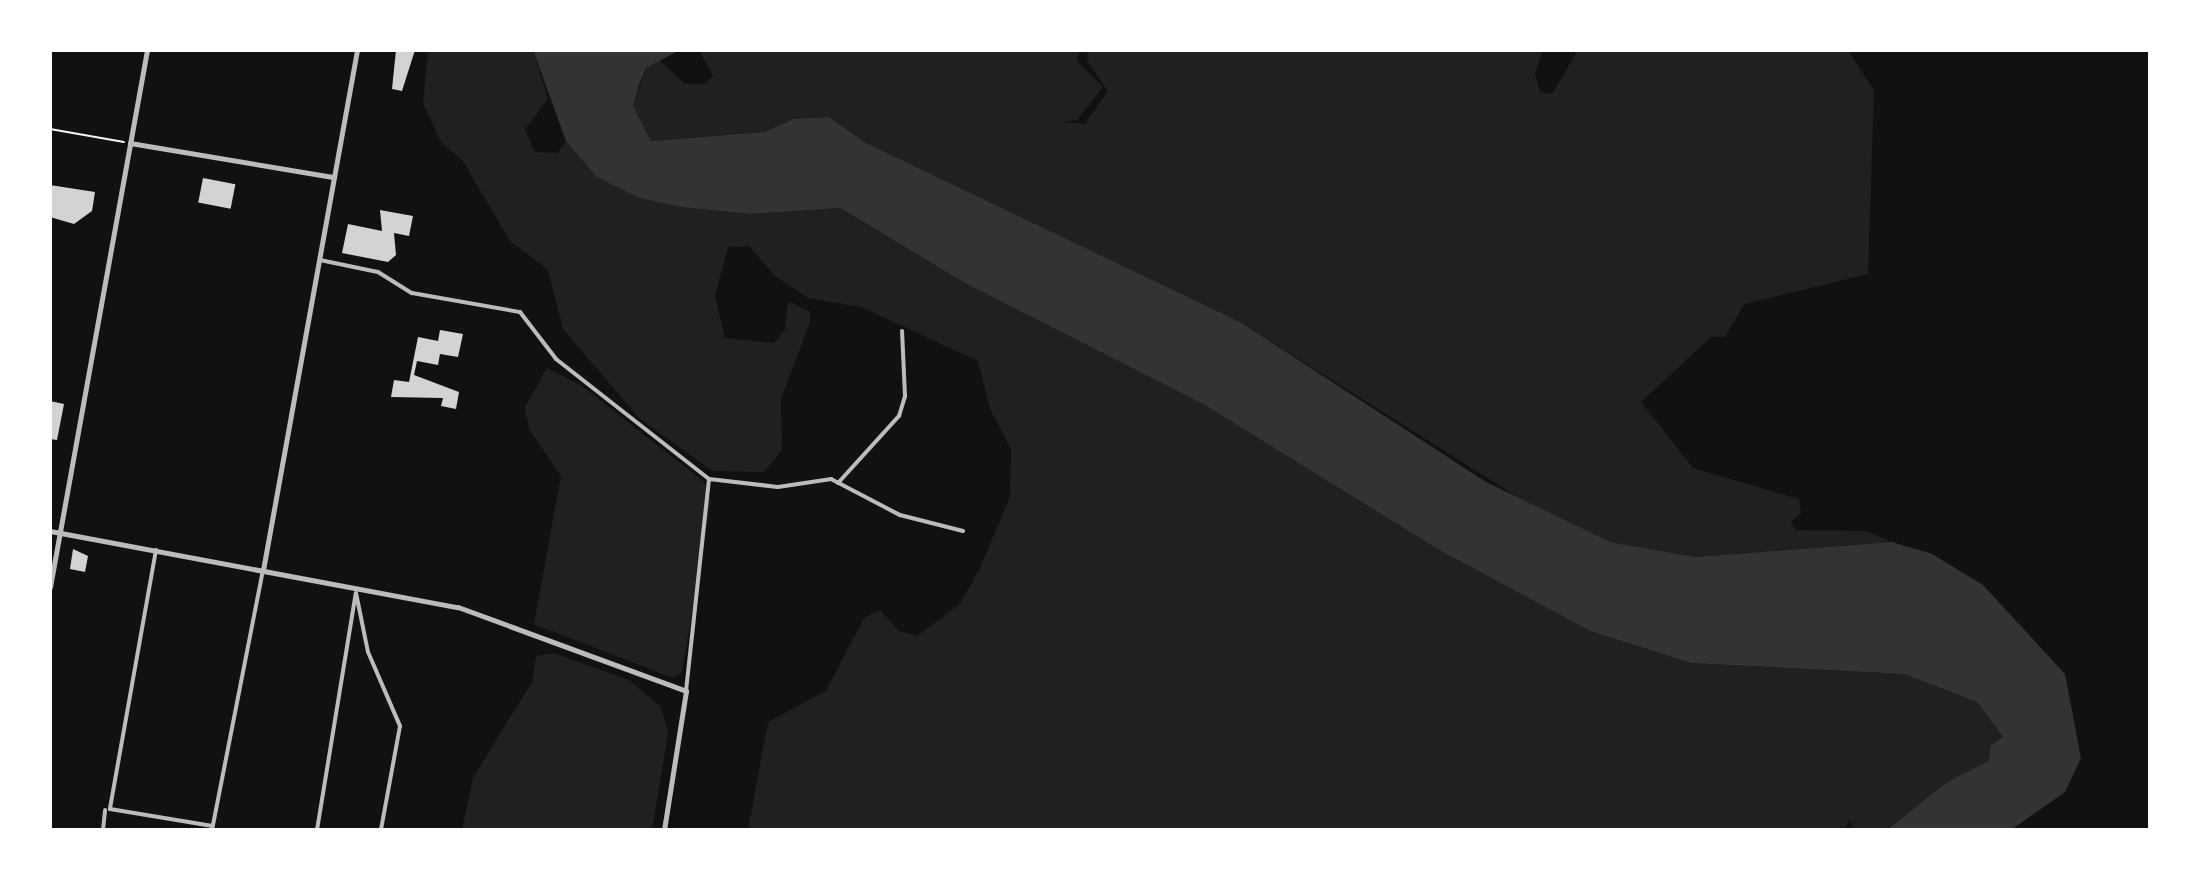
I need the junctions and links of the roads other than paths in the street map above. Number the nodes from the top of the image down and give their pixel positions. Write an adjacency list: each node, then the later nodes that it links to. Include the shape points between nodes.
1 (147, 50): 3 (street)
2 (357, 50): 4 (street)
3 (130, 143): 4 (street); 11 (street)
4 (334, 177): 5 (street)
5 (318, 259): 7 (street, via 378,272 412,293 520,312 556,359); 13 (street)
6 (902, 331): 8 (street, via 905,396 899,416)
7 (709, 479): 8 (street, via 778,487); 16 (street)
8 (838, 483): 10 (street, via 900,515)
9 (50, 531): 11 (street)
10 (963, 531)
11 (59, 533): 12 (street); 14 (street)
12 (156, 550): 13 (street); 17 (street)
13 (263, 570): 15 (street); 18 (street)
14 (50, 587)
15 (357, 590): 16 (street, via 511,622); 20 (street); 21 (street, via 368,652 400,726)
16 (686, 691): 22 (street)
17 (108, 809): 18 (street); 19 (street)
18 (213, 828)
19 (103, 830)
20 (317, 830)
21 (381, 830)
22 (664, 830)

